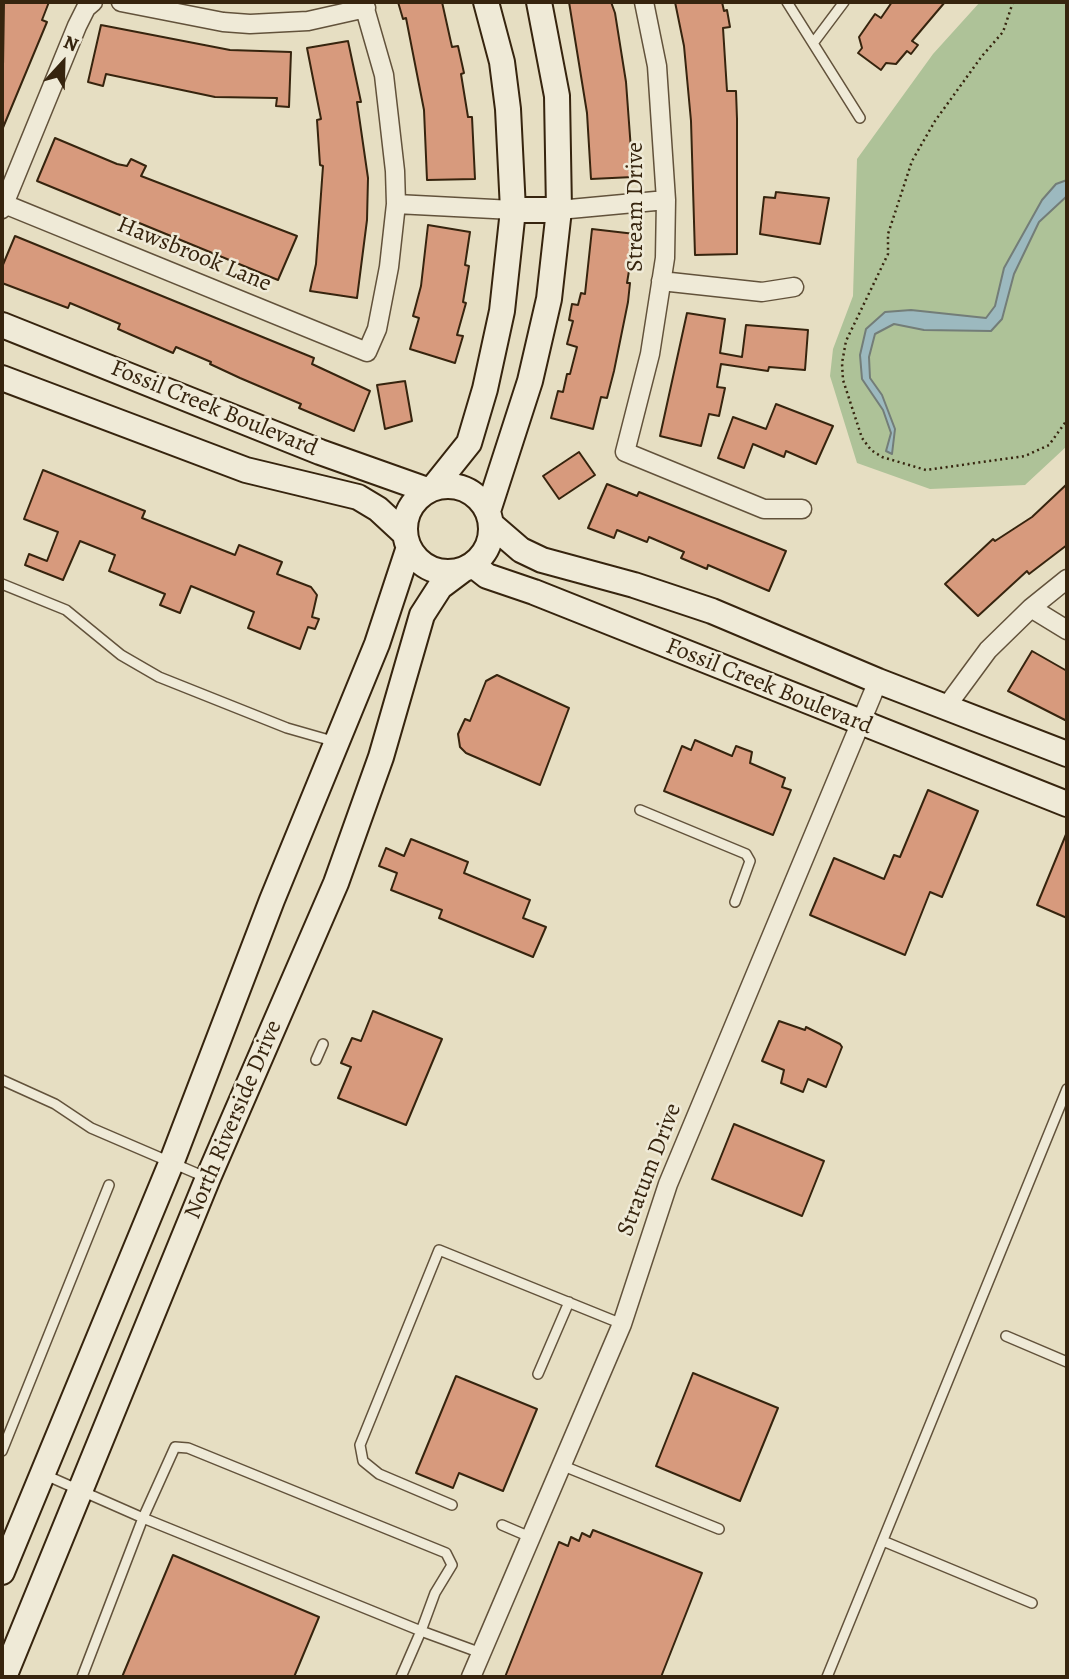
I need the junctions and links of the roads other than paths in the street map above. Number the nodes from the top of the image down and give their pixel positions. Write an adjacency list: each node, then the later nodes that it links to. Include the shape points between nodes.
1 (93, 2): 13 (street, via 77,26)
2 (121, 2): 8 (street, via 250,23 318,19)
3 (486, 2): 14 (main road, via 502,61)
4 (539, 2): 15 (main road, via 557,96)
5 (644, 2): 11 (street, Stream Drive, via 657,66)
6 (787, 2): 9 (lane)
7 (844, 2): 9 (lane)
8 (365, 5): 12 (street, via 390,110)
9 (814, 42): 10 (lane)
10 (860, 118)
11 (666, 200): 15 (street); 16 (street, Stream Drive)
12 (396, 204): 13 (street, Hawsbrook Lane, via 381,314 367,352); 14 (street)
13 (2, 205)
14 (513, 210): 15 (main road); 20 (main road, via 502,311 469,443)
15 (559, 210): 22 (main road, via 549,299)
16 (661, 281): 17 (street, via 762,292); 21 (street, Stream Drive, via 650,354 625,452 764,509)
17 (794, 287)
18 (2, 325): 20 (main road, Fossil Creek Boulevard, via 320,452)
19 (2, 378): 23 (main road, Fossil Creek Boulevard, via 246,470 358,497 378,509)
20 (430, 489): 22 (main road, via 459,486 471,492); 23 (main road, via 407,513)
21 (802, 509)
22 (490, 518): 24 (main road, via 488,547); 29 (main road, Fossil Creek Boulevard, via 521,550 542,560 712,611)
23 (407, 541): 24 (main road, via 426,567 438,571); 32 (main road, North Riverside Drive, via 377,644)
24 (469, 567): 31 (main road, Fossil Creek Boulevard); 42 (main road, North Riverside Drive, via 440,587 422,615 381,757 336,883)
25 (1067, 579): 27 (street)
26 (2, 584): 32 (lane, via 66,610 121,655 159,677)
27 (1031, 608): 28 (street); 30 (street, via 988,650)
28 (1067, 630)
29 (878, 681): 30 (main road, Fossil Creek Boulevard); 31 (street, Stratum Drive)
30 (946, 707): 33 (main road, Fossil Creek Boulevard)
31 (861, 723): 34 (main road, Fossil Creek Boulevard); 45 (street, Stratum Drive, via 668,1184)
32 (337, 743): 41 (main road, North Riverside Drive)
33 (1067, 754)
34 (1067, 804)
35 (640, 810): 36 (lane, via 746,854 750,861)
36 (735, 902)
37 (323, 1044): 38 (lane)
38 (316, 1060)
39 (2, 1080): 41 (lane, via 55,1104 91,1128)
40 (1067, 1089): 58 (lane)
41 (172, 1161): 42 (lane); 51 (main road, North Riverside Drive)
42 (208, 1178): 52 (main road, North Riverside Drive)
43 (109, 1185): 49 (lane)
44 (569, 1302): 45 (lane); 48 (lane); 53 (lane, via 439,1250 360,1445 363,1461 379,1474)
45 (622, 1324): 50 (street, Stratum Drive)
46 (1006, 1336): 47 (lane)
47 (1067, 1362)
48 (538, 1374)
49 (2, 1451)
50 (561, 1465): 56 (lane); 57 (street, Stratum Drive)
51 (41, 1473): 52 (lane); 59 (main road, North Riverside Drive)
52 (80, 1489): 54 (lane); 63 (main road, North Riverside Drive)
53 (452, 1506)
54 (144, 1518): 61 (lane); 61 (lane, via 175,1447 188,1448 446,1553 452,1565); 64 (lane)
55 (502, 1525): 57 (lane)
56 (719, 1529)
57 (530, 1537): 62 (street, Stratum Drive)
58 (883, 1541): 60 (lane); 67 (lane)
59 (2, 1572)
60 (1032, 1603)
61 (421, 1631): 62 (lane); 65 (lane)
62 (481, 1653): 66 (street, Stratum Drive)
63 (4, 1677)
64 (82, 1677)
65 (401, 1677)
66 (471, 1677)
67 (827, 1677)

